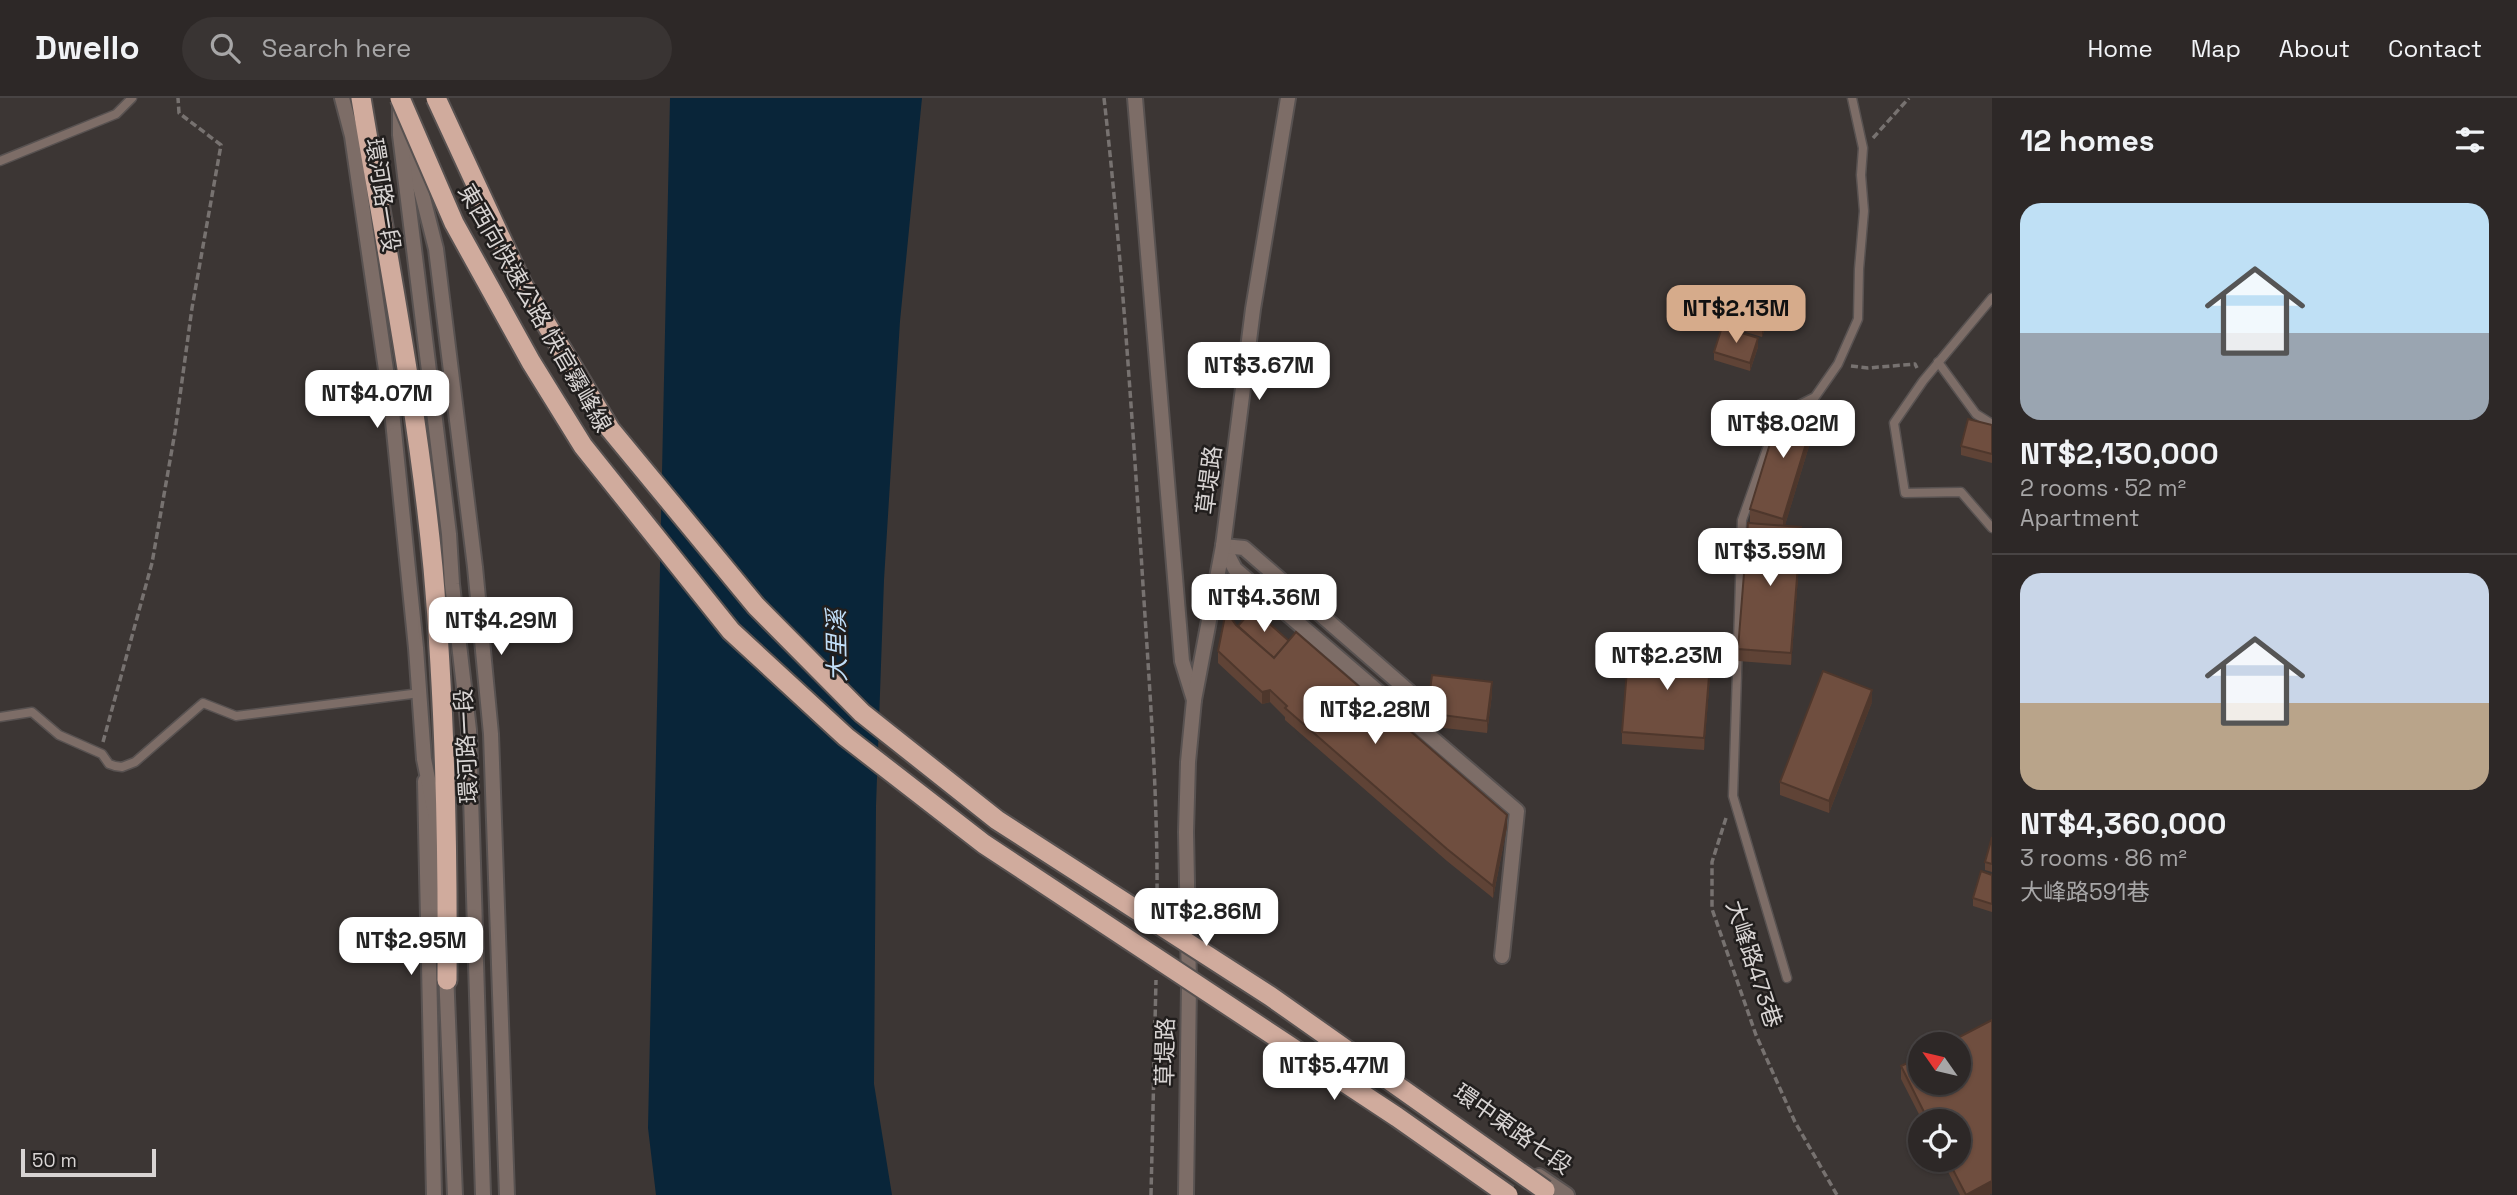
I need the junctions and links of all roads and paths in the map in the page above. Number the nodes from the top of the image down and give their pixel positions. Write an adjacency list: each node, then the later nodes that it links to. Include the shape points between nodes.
1 (132, 98): 14 (lane, via 116,114)
2 (178, 98): 26 (path, via 179,113 221,145 152,563)
3 (342, 98): 22 (street, 環河路一段, via 352,136 393,411)
4 (361, 98): 34 (highway, via 413,410 433,568 448,828)
5 (400, 98): 12 (street, 環河路一段); 44 (highway, 東西向快速公路 快官霧峰線, bridge, via 454,223 583,446 731,631 846,737 984,844 1397,1116)
6 (436, 98): 36 (highway, 東西向快速公路 快官霧峰線, bridge, via 522,284 610,429 755,606 862,713 997,820 1270,996)
7 (1104, 98): 29 (path, via 1139,523 1154,760)
8 (1135, 98): 23 (street, 草堤路, via 1182,661)
9 (1288, 98): 21 (street, 草堤路, via 1253,309)
10 (1852, 98): 13 (lane)
11 (1909, 98): 13 (path)
12 (400, 135): 39 (street, 環河路一段, via 469,730); 40 (street, 環河路一段, via 436,249 475,567 491,734)
13 (1863, 148): 17 (lane, via 1858,319)
14 (0, 161)
15 (1992, 298): 16 (lane)
16 (1938, 362): 18 (lane); 19 (lane, via 1976,414)
17 (1838, 364): 18 (path, via 1868,368 1914,364); 28 (lane, via 1815,397 1779,415 1742,520)
18 (1923, 381): 20 (lane, via 1894,423 1905,493 1961,492)
19 (1992, 424)
20 (1992, 528)
21 (1223, 546): 23 (street, 草堤路); 24 (street, via 1244,548); 31 (street, via 1235,569 1517,811)
22 (420, 693): 26 (lane, via 236,716 203,703 129,766 110,764); 27 (street, 環河路一段)
23 (1194, 700): 30 (street, 草堤路, via 1186,832)
24 (1420, 701)
25 (0, 717): 26 (lane, via 32,712 59,735)
26 (102, 754)
27 (424, 759): 34 (street, 環河路一段, via 436,818 436,893); 37 (street, 環河路一段)
28 (1733, 796): 33 (lane); 46 (path, 大峰路473巷, via 1712,862 1713,909 1762,1048 1795,1122)
29 (1157, 904)
30 (1188, 938): 35 (street, 草堤路); 45 (street, 環中東路七段)
31 (1502, 956)
32 (1156, 970): 41 (path)
33 (1787, 978)
34 (447, 980): 38 (street, 環河路一段)
35 (1189, 985): 42 (street, 草堤路); 43 (street)
36 (1550, 1193)
37 (434, 1195)
38 (455, 1195)
39 (482, 1195)
40 (507, 1195)
41 (1151, 1195)
42 (1186, 1195)
43 (1496, 1195)
44 (1507, 1195)
45 (1567, 1195)
46 (1838, 1195)

